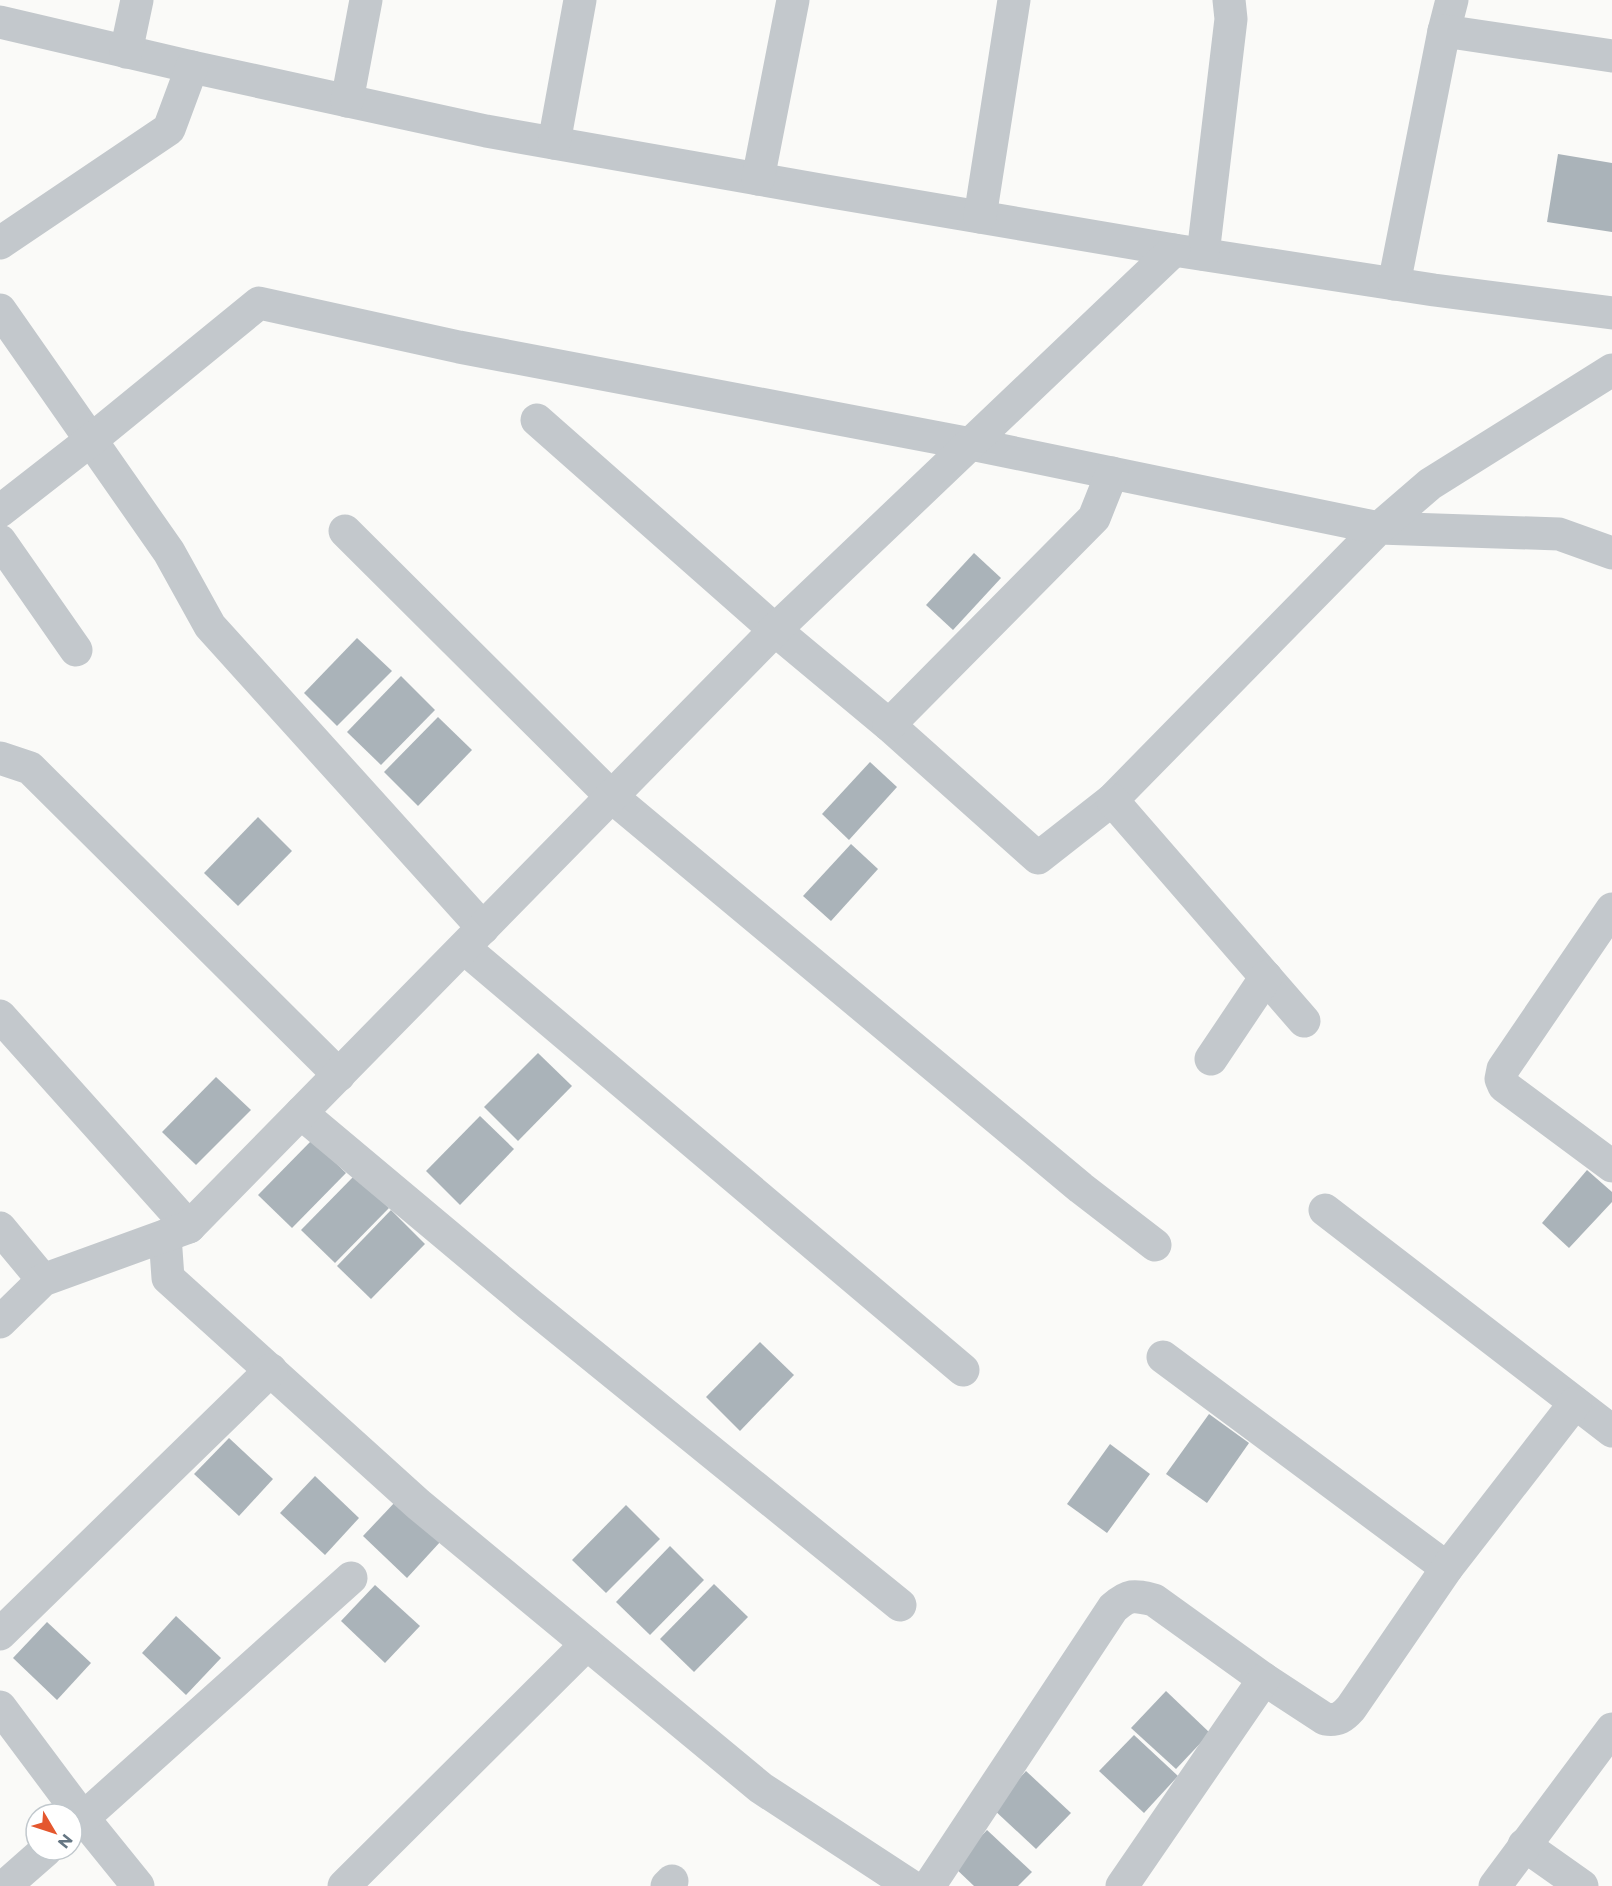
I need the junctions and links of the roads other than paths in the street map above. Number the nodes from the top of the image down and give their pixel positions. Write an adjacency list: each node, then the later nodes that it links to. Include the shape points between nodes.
1 (137, 0): 9 (street)
2 (366, 0): 12 (street)
3 (580, 0): 13 (street)
4 (793, 0): 14 (street)
5 (1014, 0): 15 (street)
6 (1229, 0): 17 (street, via 1231,19)
7 (1448, 16): 10 (street); 18 (street)
8 (0, 22): 9 (street)
9 (126, 52): 11 (street)
10 (1612, 56)
11 (192, 67): 12 (street); 16 (street, via 169,129)
12 (347, 101): 13 (street)
13 (554, 143): 14 (street)
14 (758, 179): 15 (street)
15 (980, 217): 17 (street)
16 (0, 243)
17 (1189, 252): 18 (street); 24 (street)
18 (1394, 284): 20 (street)
19 (0, 310): 23 (street)
20 (1612, 312)
21 (1612, 370): 27 (street, via 1430,484)
22 (537, 420): 31 (street)
23 (91, 440): 24 (street, via 259,303 459,347); 26 (street); 38 (street, via 169,552 210,627)
24 (971, 444): 25 (street); 31 (street)
25 (1112, 473): 27 (street); 33 (street, via 1094,518)
26 (0, 511)
27 (1379, 528): 30 (street, via 1559,534); 36 (street)
28 (345, 531): 35 (street)
29 (0, 541): 32 (street)
30 (1612, 553)
31 (775, 630): 33 (street); 35 (street)
32 (76, 650)
33 (889, 726): 36 (street, via 1038,858)
34 (0, 758): 43 (street, via 30,768)
35 (612, 797): 38 (street); 49 (street, via 1081,1188)
36 (1112, 800): 39 (street)
37 (1612, 909): 45 (street, via 1503,1069 1501,1079 1504,1086)
38 (473, 938): 43 (street); 54 (street)
39 (1266, 977): 41 (street); 42 (street)
40 (0, 1016): 48 (street)
41 (1304, 1021)
42 (1211, 1059)
43 (339, 1075): 44 (street)
44 (301, 1113): 48 (street); 59 (street)
45 (1612, 1166)
46 (1325, 1210): 55 (street)
47 (0, 1228): 50 (street)
48 (177, 1232): 50 (street); 53 (street, via 168,1278)
49 (1155, 1245)
50 (43, 1280): 51 (street)
51 (0, 1322)
52 (1163, 1357): 57 (street)
53 (271, 1370): 60 (street); 61 (street, via 418,1504)
54 (963, 1370)
55 (1575, 1403): 56 (street); 57 (street)
56 (1612, 1431)
57 (1447, 1568): 62 (street, via 1343,1716 1326,1719)
58 (351, 1578): 66 (street)
59 (900, 1605)
60 (0, 1634)
61 (587, 1644): 72 (street); 73 (street, via 761,1788)
62 (1264, 1679): 74 (street, via 1154,1600 1140,1596 1125,1598 1113,1608); 75 (street)
63 (0, 1707): 65 (street)
64 (1612, 1729): 68 (street)
65 (63, 1802)
66 (84, 1817)
67 (84, 1830): 71 (street)
68 (1524, 1845): 76 (street); 77 (street)
69 (32, 1862): 70 (street)
70 (5, 1886)
71 (138, 1886)
72 (344, 1886)
73 (912, 1886)
74 (929, 1886)
75 (1122, 1886)
76 (1494, 1886)
77 (1582, 1886)

